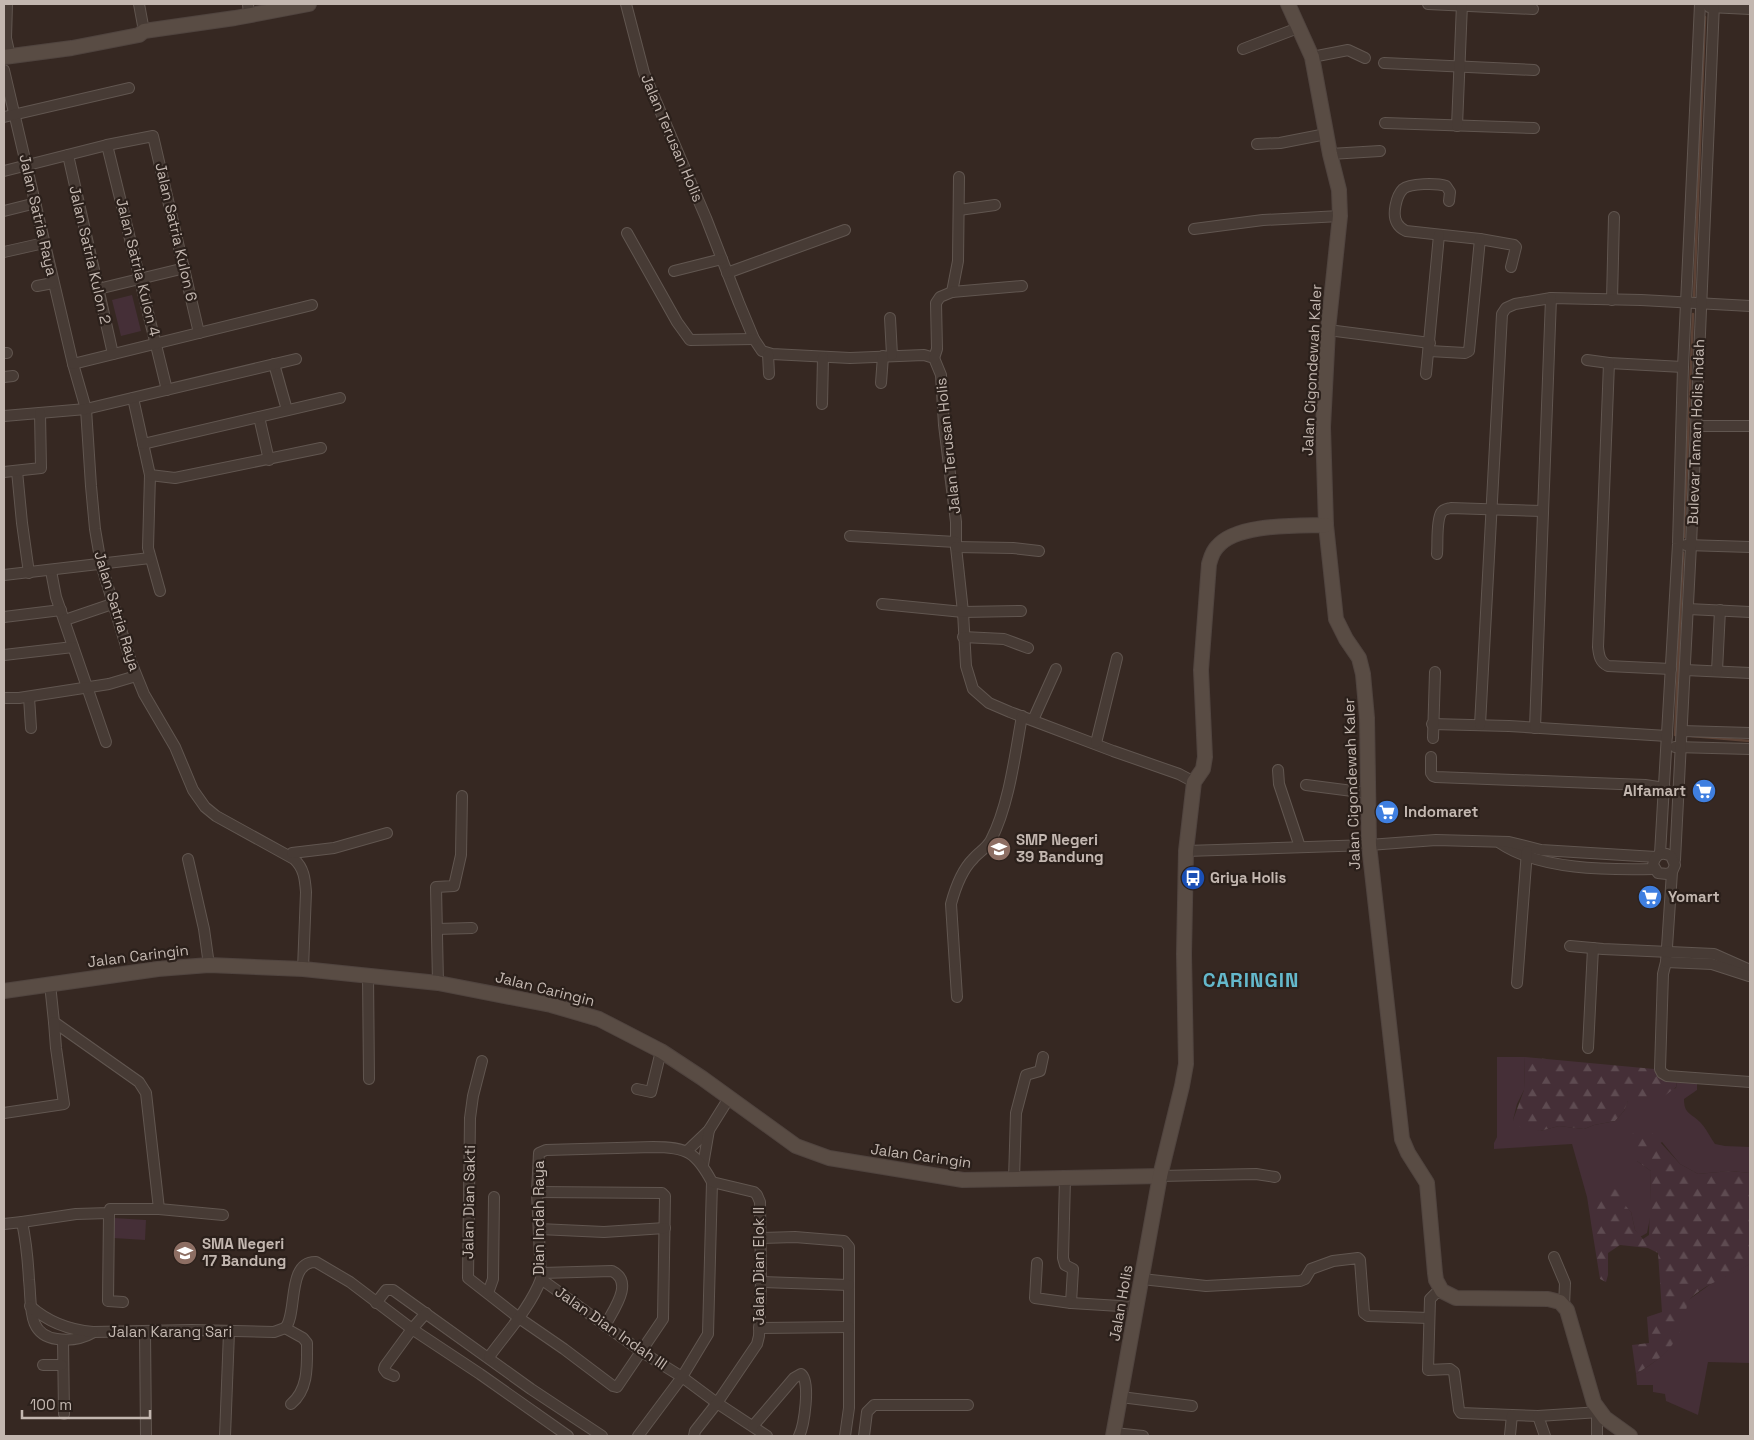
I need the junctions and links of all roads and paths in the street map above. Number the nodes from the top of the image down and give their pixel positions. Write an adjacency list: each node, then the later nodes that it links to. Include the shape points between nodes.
1 (7, 4): 17 (street)
2 (139, 4): 15 (street)
3 (309, 4): 9 (main road)
4 (626, 4): 53 (street, Jalan Terusan Holis, via 644,73)
5 (1288, 4): 14 (main road, Jalan Cigondewah Kaler)
6 (1428, 4): 7 (street)
7 (1462, 4): 11 (street); 21 (street)
8 (1700, 5): 10 (street); 66 (street, Bulevar Taman Holis Indah)
9 (282, 6): 12 (main road)
10 (1714, 6): 13 (street); 67 (street, Bulevar Taman Holis Indah)
11 (1533, 8)
12 (248, 9): 15 (main road)
13 (1750, 9)
14 (1298, 28): 16 (street); 18 (main road, Jalan Cigondewah Kaler)
15 (144, 31): 17 (main road, via 129,37)
16 (1243, 49)
17 (7, 57)
18 (1312, 57): 19 (street, via 1348,50); 30 (main road, Jalan Cigondewah Kaler)
19 (1365, 58)
20 (1384, 63): 21 (street)
21 (1460, 67): 23 (street); 28 (street)
22 (4, 70): 25 (street, Jalan Satria Raya)
23 (1534, 70)
24 (129, 88): 25 (street)
25 (14, 114): 26 (street); 36 (street, Jalan Satria Raya)
26 (4, 117)
27 (1385, 123): 28 (street)
28 (1456, 126): 29 (street)
29 (1534, 128)
30 (1326, 134): 31 (street); 34 (main road, Jalan Cigondewah Kaler)
31 (1257, 144)
32 (107, 145): 35 (street); 55 (street, Jalan Satria Kulon 6, via 148,136 155,139); 58 (street, Jalan Satria Kulon 4)
33 (1380, 151): 34 (street)
34 (1330, 154): 44 (main road, Jalan Cigondewah Kaler, via 1339,190)
35 (68, 155): 36 (street); 62 (street, Jalan Satria Kulon 2)
36 (28, 166): 37 (street); 40 (street, Jalan Satria Raya)
37 (4, 171)
38 (959, 177): 42 (street)
39 (1449, 201): 49 (street, via 1449,188 1442,184 1410,186 1403,189 1397,200 1395,217 1400,227 1406,231)
40 (36, 203): 43 (street); 51 (street, Jalan Satria Raya)
41 (995, 205): 42 (street)
42 (959, 210): 63 (street, via 958,260)
43 (4, 211)
44 (1340, 216): 47 (street, via 1263,220); 71 (main road, Jalan Cigondewah Kaler)
45 (1614, 217): 65 (street)
46 (845, 230): 57 (street)
47 (1194, 230)
48 (627, 233): 73 (street, via 690,340)
49 (1439, 235): 50 (street); 75 (street)
50 (1480, 239): 54 (street, via 1515,246); 75 (street, via 1469,350 1465,353)
51 (44, 243): 52 (street); 59 (street, Jalan Satria Raya)
52 (4, 252)
53 (722, 259): 56 (street); 57 (street, Jalan Terusan Holis)
54 (1511, 267)
55 (185, 268): 58 (street); 72 (street, Jalan Satria Kulon 6)
56 (674, 271)
57 (727, 273): 73 (street, Jalan Terusan Holis)
58 (141, 279): 62 (street); 74 (street, Jalan Satria Kulon 4)
59 (54, 283): 60 (street); 84 (street, Jalan Satria Raya)
60 (37, 286)
61 (1022, 286): 63 (street)
62 (98, 289): 76 (street, Jalan Satria Kulon 2)
63 (952, 292): 81 (street, via 936,303)
64 (1551, 298): 65 (street); 107 (street, via 1515,304 1502,314); 108 (street)
65 (1612, 300): 66 (street)
66 (1686, 303): 67 (street); 86 (street, Bulevar Taman Holis Indah)
67 (1701, 303): 69 (street); 99 (street, Bulevar Taman Holis Indah)
68 (312, 305): 72 (street)
69 (1750, 306)
70 (890, 318): 78 (street)
71 (1328, 330): 75 (street); 109 (main road, Jalan Cigondewah Kaler, via 1322,444)
72 (199, 333): 74 (street)
73 (754, 339): 77 (street, Jalan Terusan Holis)
74 (156, 344): 76 (street); 90 (street, Jalan Satria Kulon 4)
75 (1429, 347): 88 (street)
76 (113, 354): 84 (street)
77 (768, 354): 79 (street, Jalan Terusan Holis); 87 (street)
78 (887, 356): 79 (street, Jalan Terusan Holis); 81 (street, Jalan Terusan Holis, via 924,354); 89 (street)
79 (823, 357): 93 (street)
80 (296, 358): 85 (street)
81 (934, 358): 111 (street, Jalan Terusan Holis, via 941,375)
82 (1587, 360): 83 (street)
83 (1609, 363): 86 (street); 138 (street, via 1599,656 1603,663 1616,668)
84 (73, 364): 94 (street, Jalan Satria Raya)
85 (274, 364): 90 (street); 95 (street)
86 (1683, 367): 112 (street, Bulevar Taman Holis Indah)
87 (769, 374)
88 (1426, 374)
89 (881, 383)
90 (167, 390): 91 (street)
91 (133, 398): 94 (street); 101 (street)
92 (340, 398): 95 (street)
93 (822, 404)
94 (86, 409): 96 (street); 118 (street, Jalan Satria Raya, via 95,529)
95 (287, 410): 98 (street)
96 (40, 413): 97 (street); 104 (street, via 41,466)
97 (4, 416)
98 (259, 417): 101 (street); 103 (street)
99 (1696, 426): 100 (street); 113 (street, Bulevar Taman Holis Indah)
100 (1750, 426)
101 (143, 444): 106 (street)
102 (321, 448): 103 (street)
103 (269, 460): 106 (street, via 175,478)
104 (17, 471): 105 (street); 120 (street)
105 (4, 472)
106 (150, 475): 117 (street)
107 (1492, 509): 108 (street); 116 (street, via 1444,510 1439,520); 150 (street)
108 (1543, 511): 152 (street)
109 (1326, 525): 162 (main road, Jalan Holis, via 1250,530 1226,539 1212,554 1202,670 1205,758 1203,769); 165 (main road, Jalan Cigondewah Kaler, via 1336,619 1359,658 1363,674)
110 (850, 536): 111 (street)
111 (956, 544): 115 (street); 128 (street, Jalan Terusan Holis)
112 (1678, 544): 113 (street); 138 (street, Bulevar Taman Holis Indah)
113 (1691, 545): 114 (street); 125 (street, Bulevar Taman Holis Indah)
114 (1750, 547)
115 (1039, 550)
116 (1438, 554)
117 (150, 558): 118 (street); 122 (street)
118 (101, 564): 119 (street); 123 (street, Jalan Satria Raya)
119 (51, 571): 120 (street); 130 (street)
120 (29, 573): 121 (street)
121 (4, 575)
122 (160, 591)
123 (112, 604): 130 (street); 143 (street, Jalan Satria Raya)
124 (882, 604): 128 (street)
125 (1688, 609): 126 (street); 139 (street, Bulevar Taman Holis Indah)
126 (1720, 610): 129 (street); 140 (street)
127 (1020, 611): 128 (street)
128 (963, 612): 132 (street, Jalan Terusan Holis)
129 (1750, 612)
130 (63, 615): 131 (street); 133 (street)
131 (4, 617)
132 (963, 637): 134 (street, via 1004,639); 147 (street, Jalan Terusan Holis, via 969,682 973,689 988,702)
133 (73, 647): 135 (street); 144 (street)
134 (1028, 648)
135 (4, 655)
136 (1117, 658): 157 (street)
137 (1056, 669): 148 (street)
138 (1671, 669): 158 (street, Bulevar Taman Holis Indah)
139 (1685, 670): 140 (street); 153 (street, Bulevar Taman Holis Indah)
140 (1717, 671): 142 (street)
141 (1435, 672): 149 (street)
142 (1750, 673)
143 (136, 676): 144 (street); 185 (street, Jalan Satria Raya, via 205,808 299,863 306,892)
144 (88, 688): 145 (street); 156 (street)
145 (28, 697): 146 (street); 151 (street)
146 (6, 698)
147 (1022, 716): 148 (street, Jalan Terusan Holis); 193 (street, via 1002,812 986,847 969,864 951,904)
148 (1033, 720): 157 (street, Jalan Terusan Holis)
149 (1432, 724): 150 (street); 155 (street)
150 (1480, 725): 152 (street)
151 (31, 728)
152 (1535, 728): 158 (street, via 1626,732)
153 (1682, 731): 154 (street); 158 (street, Bulevar Taman Holis Indah)
154 (1750, 733)
155 (1433, 738)
156 (106, 742)
157 (1096, 743): 162 (street, Jalan Terusan Holis)
158 (1673, 745): 159 (street); 164 (street, Bulevar Taman Holis Indah); 175 (street, Bulevar Taman Holis Indah)
159 (1750, 749)
160 (1430, 757): 164 (street, via 1430,773 1436,777)
161 (1278, 770): 169 (street, via 1279,784)
162 (1194, 782): 170 (main road, Jalan Holis)
163 (1306, 786): 165 (street)
164 (1664, 788): 173 (street, Bulevar Taman Holis Indah)
165 (1368, 793): 168 (main road, Jalan Cigondewah Kaler)
166 (462, 796): 178 (street, via 460,859 454,887 436,888)
167 (387, 833): 172 (street, via 334,848)
168 (1369, 845): 169 (street); 171 (street, via 1436,840 1499,843); 228 (main road, Jalan Cigondewah Kaler, via 1400,1128 1408,1153 1428,1183 1435,1273)
169 (1300, 847): 170 (street)
170 (1186, 851): 207 (main road, Jalan Holis, via 1186,1064)
171 (1527, 852): 173 (street); 176 (street, via 1551,863); 190 (street)
172 (292, 853)
173 (1658, 855): 175 (street, via 1666,853); 176 (street)
174 (188, 859): 184 (street)
175 (1675, 860): 177 (street)
176 (1654, 869): 177 (street, via 1662,875)
177 (1672, 872): 182 (street)
178 (437, 928): 179 (street); 189 (street)
179 (472, 928)
180 (1570, 946): 181 (street)
181 (1593, 948): 182 (street); 195 (street)
182 (1666, 951): 183 (street); 186 (street, via 1714,954)
183 (1666, 962): 188 (street, via 1712,964); 200 (street, via 1659,1064 1662,1073)
184 (209, 965): 185 (main road, Jalan Caringin); 191 (main road, Jalan Caringin)
185 (303, 969): 187 (main road, Jalan Caringin)
186 (1750, 970)
187 (368, 976): 189 (main road, Jalan Caringin); 199 (street)
188 (1750, 976)
189 (438, 983): 196 (main road, Jalan Caringin, via 570,1009 599,1019)
190 (1517, 983)
191 (50, 984): 192 (main road, Jalan Caringin); 194 (street)
192 (4, 991)
193 (957, 997)
194 (54, 1022): 203 (street, via 64,1104); 214 (street, via 144,1087)
195 (1588, 1048)
196 (661, 1051): 201 (street, via 651,1092); 202 (main road, Jalan Caringin)
197 (1043, 1056): 209 (street, via 1040,1071 1026,1075 1018,1102)
198 (482, 1061): 229 (street, Jalan Dian Sakti, via 470,1118 467,1274 469,1280)
199 (369, 1079)
200 (1750, 1082)
201 (637, 1089)
202 (729, 1098): 204 (street); 209 (main road, Jalan Caringin, via 784,1138 804,1150 829,1158 959,1179)
203 (4, 1112)
204 (709, 1130): 205 (street); 206 (street)
205 (687, 1151): 206 (street); 212 (street, Dian Indah Raya, via 653,1147 541,1151 538,1155)
206 (703, 1165): 211 (street)
207 (1160, 1176): 208 (street, via 1256,1174); 210 (main road, Jalan Caringin); 225 (main road, Jalan Holis)
208 (1275, 1177)
209 (1014, 1179): 210 (main road, Jalan Caringin)
210 (1065, 1179): 232 (street, via 1063,1258 1065,1265 1073,1269)
211 (712, 1182): 221 (street, Jalan Dian Elok II, via 757,1195 760,1202); 253 (street, via 709,1330)
212 (537, 1192): 219 (street, via 662,1193 665,1198); 220 (street, Dian Indah Raya)
213 (494, 1197): 229 (street, via 493,1279)
214 (159, 1209): 215 (street, via 110,1209); 216 (street)
215 (109, 1213): 217 (street); 230 (street, via 108,1301)
216 (224, 1215)
217 (22, 1222): 218 (street); 233 (street, Jalan Karang Sari)
218 (4, 1224)
219 (665, 1228): 220 (street, via 604,1232); 248 (street, via 664,1316)
220 (539, 1229): 224 (street, Dian Indah Raya)
221 (760, 1238): 226 (street, Jalan Dian Elok II); 227 (street, via 821,1238 846,1242)
222 (1554, 1256): 234 (street, via 1565,1283)
223 (1037, 1263): 232 (street, via 1035,1298)
224 (542, 1276): 237 (street, Dian Indah Raya, via 537,1291); 239 (street, Jalan Dian Indah III); 239 (street, via 612,1271 619,1274 624,1288)
225 (1142, 1279): 235 (main road, Jalan Holis); 238 (street, via 1206,1286 1300,1281 1306,1279 1311,1269 1333,1260 1358,1258 1364,1313 1368,1316)
226 (761, 1282): 227 (street); 242 (street, Jalan Dian Elok II)
227 (849, 1285): 240 (street)
228 (1442, 1291): 234 (main road, via 1459,1299 1548,1298 1558,1300); 238 (street, via 1430,1298)
229 (488, 1293): 237 (street, Jalan Dian Sakti)
230 (123, 1302)
231 (376, 1303): 236 (street, via 386,1290 392,1289); 241 (street, via 350,1282 312,1262 302,1268 296,1280); 243 (street)
232 (1070, 1303): 235 (street)
233 (30, 1306): 245 (street, via 59,1325); 247 (street, Jalan Karang Sari, via 40,1333)
234 (1564, 1306): 259 (main road)
235 (1136, 1307): 254 (main road, Jalan Holis)
236 (426, 1313): 243 (street); 249 (street)
237 (519, 1318): 248 (street, Jalan Dian Sakti, via 613,1386 620,1386); 249 (street, Dian Indah Raya)
238 (1429, 1318): 261 (street, via 1428,1370 1450,1369 1454,1372 1461,1413)
239 (605, 1326): 248 (street, Jalan Dian Indah III)
240 (849, 1327): 242 (street); 276 (street, via 849,1408)
241 (285, 1328): 246 (street, Jalan Karang Sari, via 274,1332); 256 (street, via 307,1343 305,1382 300,1396)
242 (759, 1328): 255 (street, Jalan Dian Elok II, via 757,1344)
243 (412, 1329): 252 (street, via 385,1366 387,1373); 269 (street)
244 (145, 1330): 245 (street, Jalan Karang Sari); 246 (street, Jalan Karang Sari); 267 (street)
245 (94, 1332): 247 (street, Jalan Karang Sari, via 82,1338)
246 (229, 1332): 268 (street)
247 (63, 1340): 250 (street)
248 (642, 1352): 253 (street, Jalan Dian Indah III)
249 (489, 1357): 270 (street)
250 (62, 1364): 251 (street); 260 (street)
251 (43, 1365)
252 (394, 1376)
253 (682, 1377): 255 (street, Jalan Dian Indah III); 263 (street)
254 (1121, 1397): 258 (street); 265 (main road, Jalan Holis)
255 (717, 1403): 264 (street, Jalan Dian Indah III); 273 (street, Jalan Dian Elok II)
256 (291, 1404)
257 (968, 1405): 277 (street, via 874,1405 867,1412)
258 (1192, 1406)
259 (1599, 1413): 262 (street); 280 (street); 281 (main road)
260 (64, 1414)
261 (1512, 1415): 262 (street); 266 (street)
262 (1538, 1416): 279 (street)
263 (646, 1426): 271 (street); 272 (street)
264 (752, 1426): 274 (street, Jalan Dian Indah III); 275 (street, via 801,1374 806,1380 805,1416)
265 (1113, 1434): 278 (street)
266 (1510, 1435)
267 (146, 1436)
268 (225, 1436)
269 (567, 1436)
270 (602, 1436)
271 (638, 1436)
272 (649, 1436)
273 (694, 1436)
274 (767, 1436)
275 (799, 1436)
276 (845, 1436)
277 (864, 1436)
278 (1143, 1436)
279 (1545, 1436)
280 (1596, 1436)
281 (1630, 1436)

